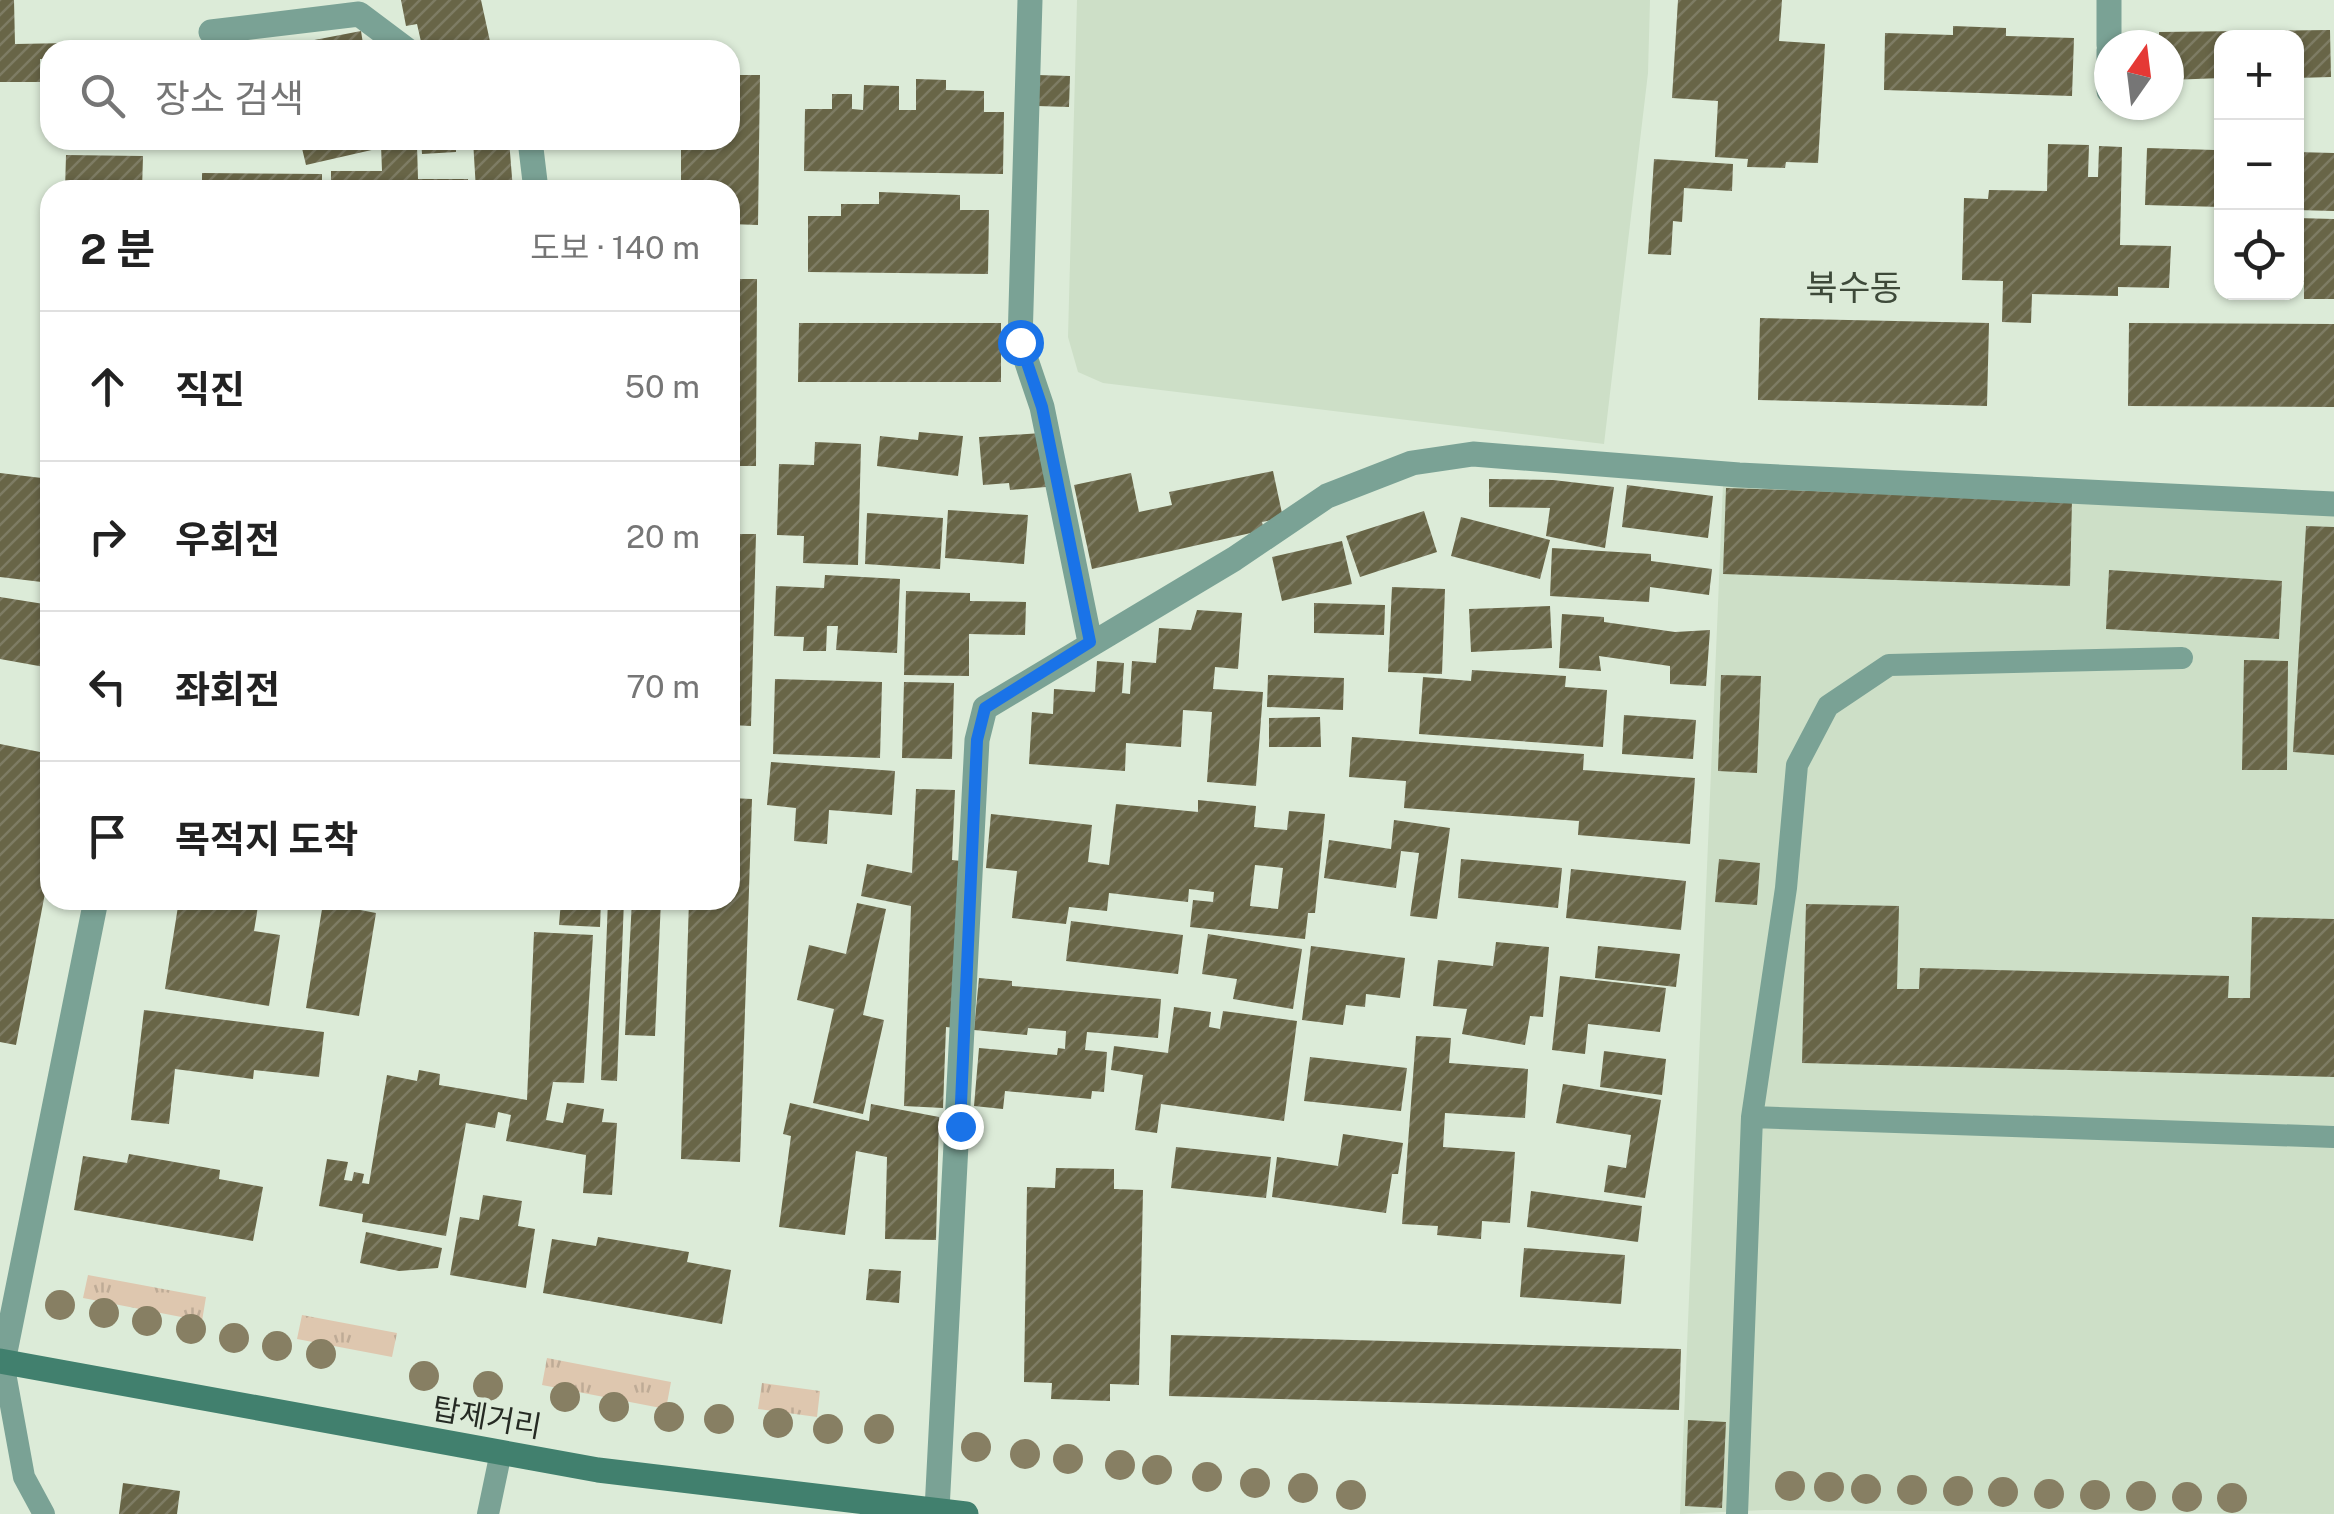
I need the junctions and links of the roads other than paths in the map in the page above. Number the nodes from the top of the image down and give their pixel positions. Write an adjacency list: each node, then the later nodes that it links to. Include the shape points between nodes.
1 (1030, 0): 9 (street, via 1020,342 1042,407)
2 (2110, 0): 3 (street)
3 (2109, 30)
4 (211, 32): 5 (street, via 359,14)
5 (394, 40)
6 (531, 150): 7 (street)
7 (535, 180)
8 (2334, 504): 9 (street, via 1739,475 1473,454 1412,463 1327,496)
9 (1090, 642): 16 (street, via 985,708 977,740)
10 (2182, 658): 12 (lane, via 1889,664 1828,706 1797,766)
11 (94, 910): 14 (street)
12 (1752, 1118): 13 (lane); 20 (lane)
13 (2334, 1137)
14 (2, 1362): 15 (main road, 탑제거리); 17 (lane, via 24,1478)
15 (501, 1452): 16 (main road, 탑제거리, via 598,1470); 18 (lane)
16 (937, 1510): 19 (main road, 탑제거리)
17 (44, 1514)
18 (488, 1514)
19 (966, 1514)
20 (1737, 1514)

